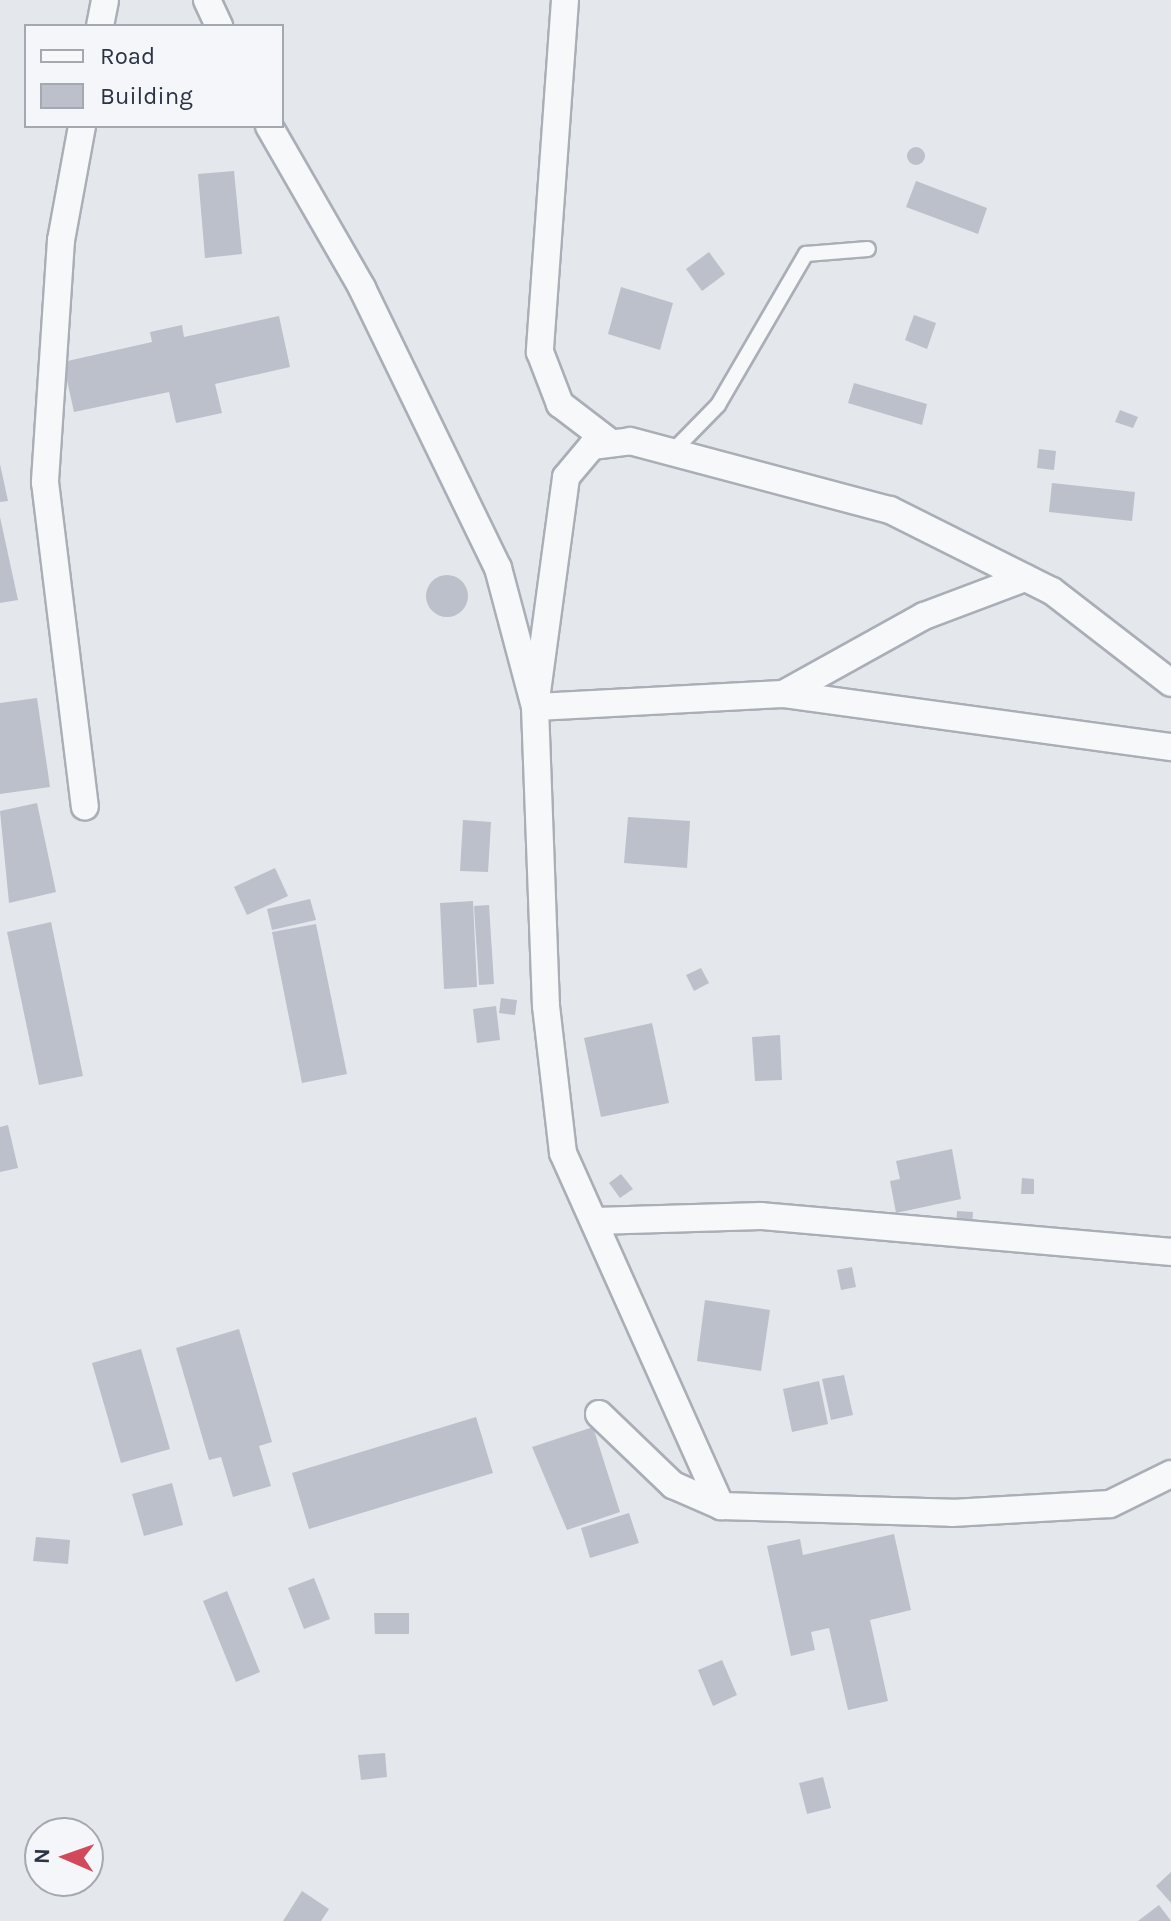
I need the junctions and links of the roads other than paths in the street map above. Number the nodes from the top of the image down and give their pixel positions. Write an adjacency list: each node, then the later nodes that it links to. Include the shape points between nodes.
1 (105, 0): 4 (street)
2 (207, 0): 5 (street)
3 (565, 0): 9 (street, via 540,352 560,404)
4 (100, 24)
5 (218, 24)
6 (82, 128): 16 (street, via 61,240 45,482)
7 (270, 128): 14 (street, via 375,313 498,568)
8 (868, 249): 10 (lane, via 806,254 718,405)
9 (611, 443): 10 (street); 14 (street, via 592,446 566,477)
10 (673, 451): 11 (street, via 890,510)
11 (1025, 578): 12 (street); 13 (street, via 924,616)
12 (1171, 683)
13 (783, 694): 14 (street); 15 (street)
14 (535, 707): 17 (street, via 546,1006 563,1153)
15 (1171, 747)
16 (85, 807)
17 (595, 1221): 18 (street, via 761,1216); 21 (street)
18 (1171, 1252)
19 (599, 1414): 21 (street, via 673,1485)
20 (1171, 1474): 21 (street, via 1110,1504 952,1513)
21 (721, 1506)

